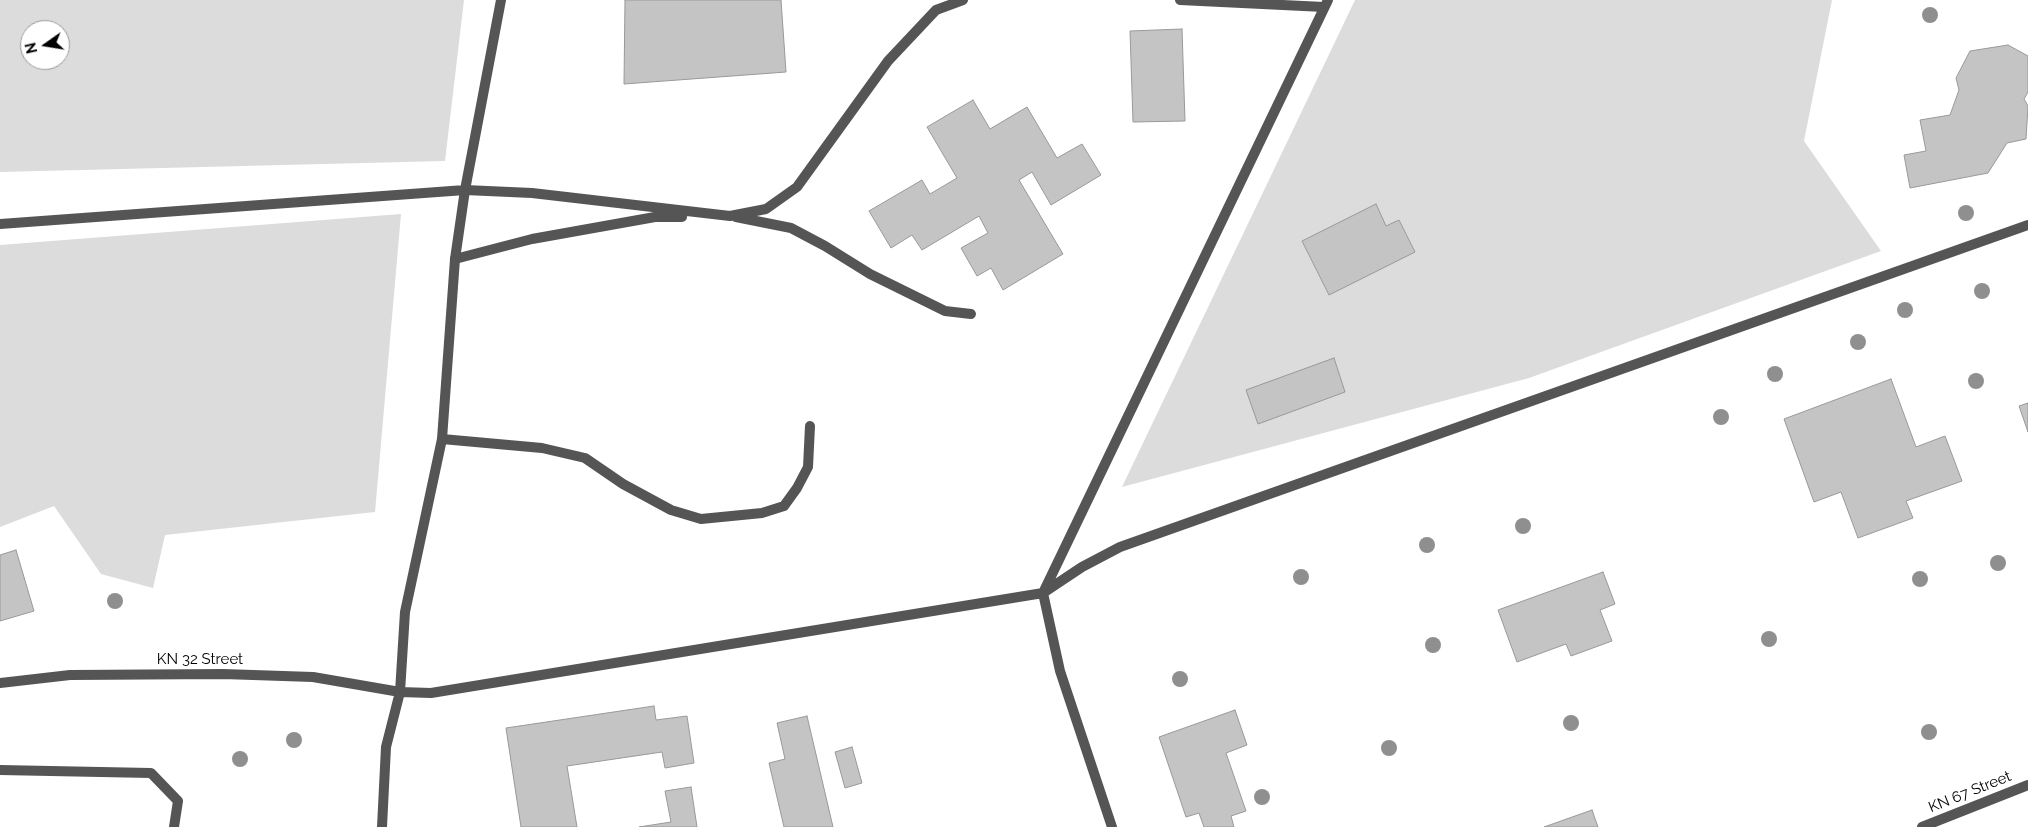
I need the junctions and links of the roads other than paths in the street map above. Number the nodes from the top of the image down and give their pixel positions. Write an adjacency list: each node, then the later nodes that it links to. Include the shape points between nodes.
1 (500, 0): 5 (street)
2 (963, 0): 6 (street, via 936,10 888,61 797,187 766,209)
3 (1180, 0): 4 (street)
4 (1326, 4): 13 (street)
5 (465, 190): 6 (street, via 532,193); 7 (street); 9 (street)
6 (730, 216): 9 (street, via 655,217 532,239); 10 (street, via 791,228 870,274 945,311)
7 (0, 224)
8 (2028, 225): 13 (street, via 1120,547)
9 (456, 260): 12 (street)
10 (971, 314)
11 (810, 426): 12 (street, via 808,466 784,506 762,513 701,519 671,510 622,484 585,458 542,448)
12 (442, 439): 15 (street, via 405,612)
13 (1043, 593): 15 (street, KN 32 Street, via 431,693); 20 (street, via 1060,671)
14 (0, 682): 15 (street, KN 32 Street, via 70,675 223,674 313,677)
15 (400, 692): 19 (street, via 386,747)
16 (0, 770): 18 (street, via 151,773 178,801)
17 (2028, 785): 21 (street, KN 67 Street)
18 (174, 827)
19 (382, 827)
20 (1112, 827)
21 (1922, 827)

